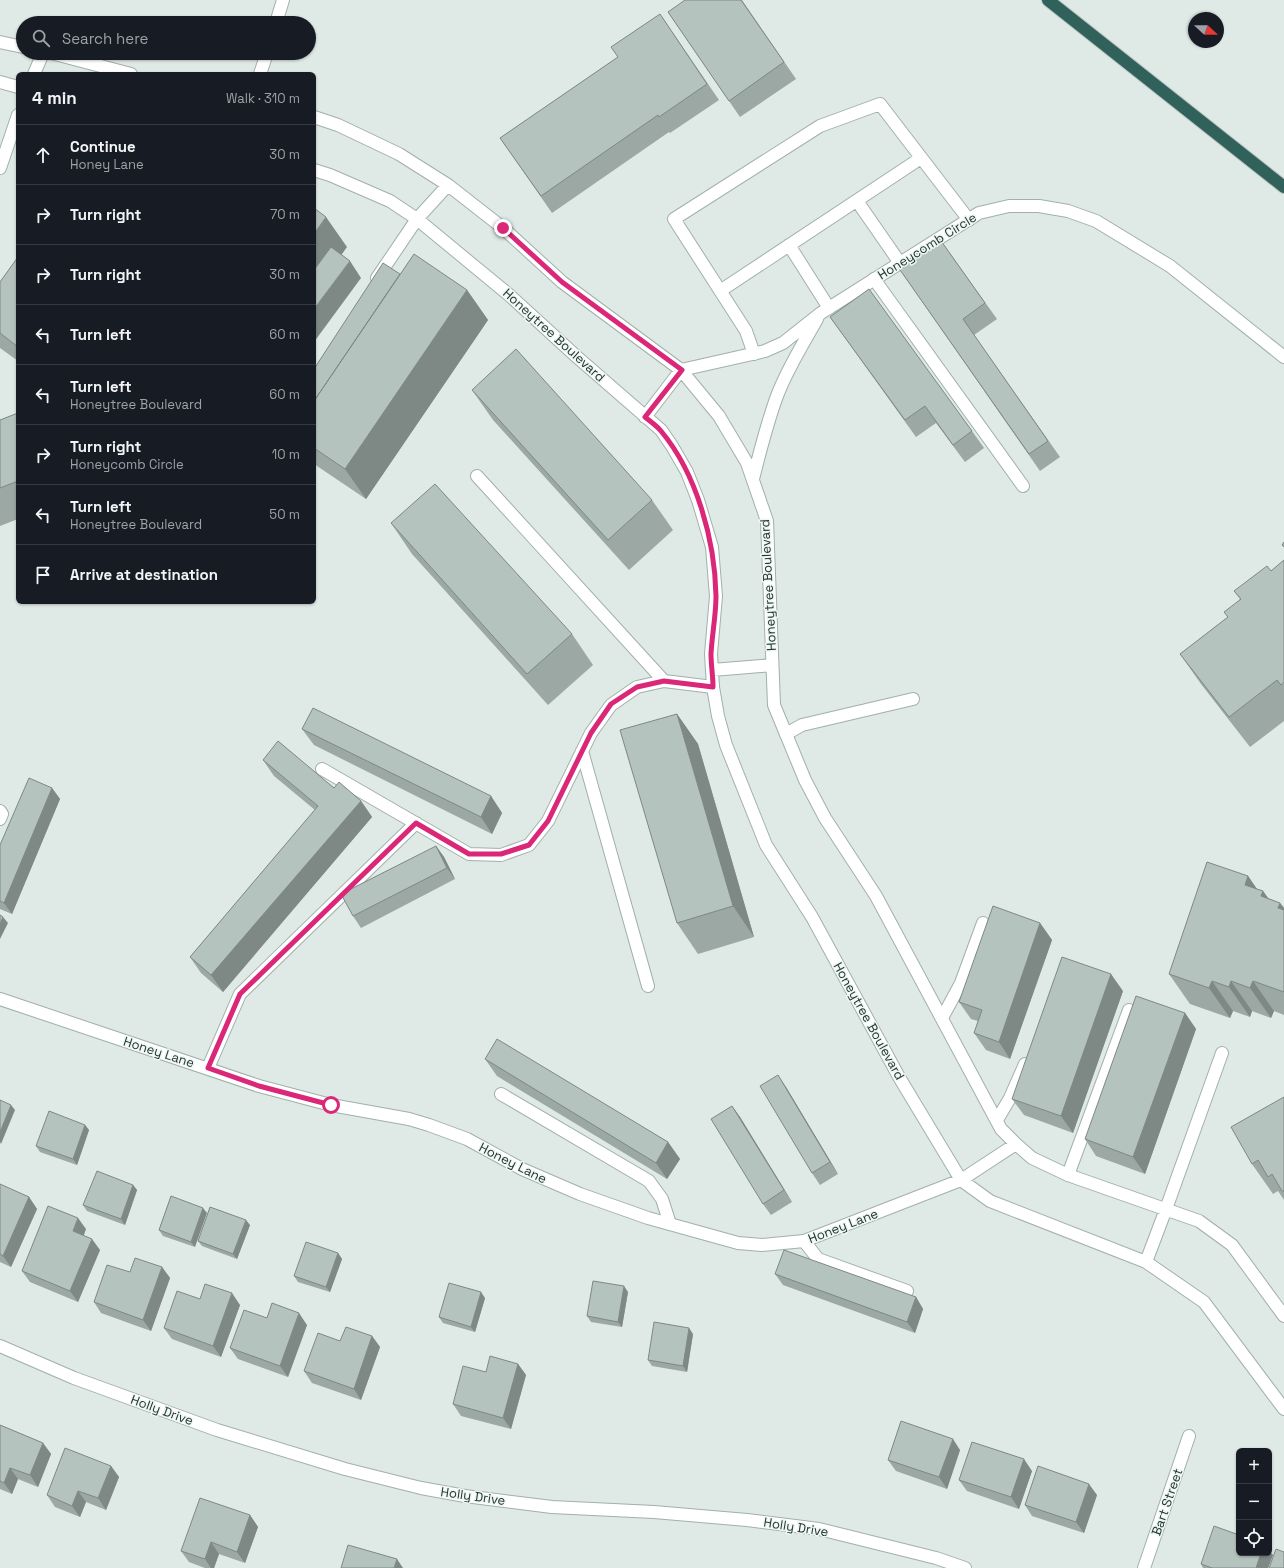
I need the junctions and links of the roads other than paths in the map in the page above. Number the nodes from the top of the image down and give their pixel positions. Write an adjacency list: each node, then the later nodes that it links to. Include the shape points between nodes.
1 (283, 0): 3 (street)
2 (1048, 0): 20 (highway)
3 (278, 16)
4 (0, 42): 5 (street)
5 (16, 45)
6 (40, 60): 9 (street)
7 (78, 60): 10 (street)
8 (265, 60): 11 (street)
9 (35, 72)
10 (124, 72)
11 (261, 72)
12 (0, 82): 13 (street)
13 (16, 86)
14 (316, 118): 19 (street, Honeytree Boulevard, via 338,125 399,154)
15 (16, 122): 17 (street)
16 (922, 158): 21 (street); 23 (street); 28 (street, via 880,104 820,126 674,219)
17 (0, 168)
18 (316, 171): 22 (street, Honeytree Boulevard, via 390,201)
19 (448, 185): 22 (street); 32 (street, Honeytree Boulevard, via 503,228 562,282)
20 (1284, 187)
21 (857, 200): 24 (street); 25 (street)
22 (417, 219): 27 (street); 33 (street, Honeytree Boulevard, via 508,294)
23 (969, 220): 25 (street, Honeycomb Circle); 31 (street, Honeycomb Circle, via 979,213 1009,206 1039,206 1068,211 1096,221 1170,266)
24 (789, 245): 28 (street); 29 (street)
25 (900, 263): 26 (street, Honeycomb Circle)
26 (874, 279): 29 (street, Honeycomb Circle); 36 (street)
27 (372, 284)
28 (720, 291): 30 (street, via 746,331)
29 (825, 311): 30 (street, Honeycomb Circle, via 783,343); 35 (street, Honeycomb Circle, via 794,358 777,395)
30 (754, 354): 32 (street, Honeycomb Circle)
31 (1284, 357)
32 (682, 370): 33 (street); 35 (street, Honeytree Boulevard, via 719,416)
33 (645, 417): 38 (street, Honeytree Boulevard, via 661,430 687,472 712,547 716,596)
34 (477, 476): 39 (street)
35 (753, 479): 37 (street, Honeytree Boulevard, via 767,521)
36 (1023, 486)
37 (772, 665): 38 (street, Honeytree Boulevard); 42 (street, Honeytree Boulevard, via 774,705)
38 (712, 670): 40 (street, Honeytree Boulevard)
39 (664, 681): 40 (street); 43 (street, via 637,687 611,704)
40 (713, 687): 60 (street, Honeytree Boulevard, via 726,745 766,845 812,917 899,1077)
41 (913, 699): 42 (street, via 802,725)
42 (786, 734): 52 (street, Honeytree Boulevard, via 805,780 825,818 876,896)
43 (582, 751): 47 (street, via 548,821 529,845 501,854 469,854); 49 (street)
44 (322, 769): 47 (street)
45 (0, 811): 46 (street)
46 (0, 819)
47 (416, 823): 55 (street, via 240,994)
48 (983, 923): 52 (street, via 961,983)
49 (648, 986)
50 (0, 999): 55 (street, Honey Lane)
51 (1129, 1010): 59 (street)
52 (942, 1018): 57 (street, Honeytree Boulevard)
53 (1222, 1053): 61 (street)
54 (1029, 1056): 57 (street)
55 (208, 1068): 62 (street, Honey Lane, via 259,1086 331,1105 429,1125 467,1140 522,1169 580,1194)
56 (501, 1094): 62 (street, via 649,1182 662,1199)
57 (997, 1120): 58 (street, Honeytree Boulevard, via 1001,1129)
58 (1016, 1144): 59 (street, Honeytree Boulevard, via 1032,1158); 60 (street, Honey Lane)
59 (1068, 1175): 61 (street, Honeytree Boulevard)
60 (961, 1180): 63 (street, Honey Lane); 64 (street, Honeytree Boulevard, via 990,1201)
61 (1166, 1209): 64 (street); 66 (street, Honeytree Boulevard, via 1199,1220 1232,1245)
62 (670, 1224): 63 (street, Honey Lane, via 738,1243 762,1245)
63 (804, 1241): 65 (street, via 818,1259)
64 (1146, 1262): 68 (street, Honeytree Boulevard, via 1204,1302)
65 (907, 1291)
66 (1284, 1316)
67 (0, 1346): 70 (street, Holly Drive, via 74,1378 217,1430 345,1469 421,1488 552,1506 662,1512 819,1529 936,1558)
68 (1284, 1409)
69 (1189, 1436): 71 (street, Bart Street)
70 (965, 1568)
71 (1144, 1568)

